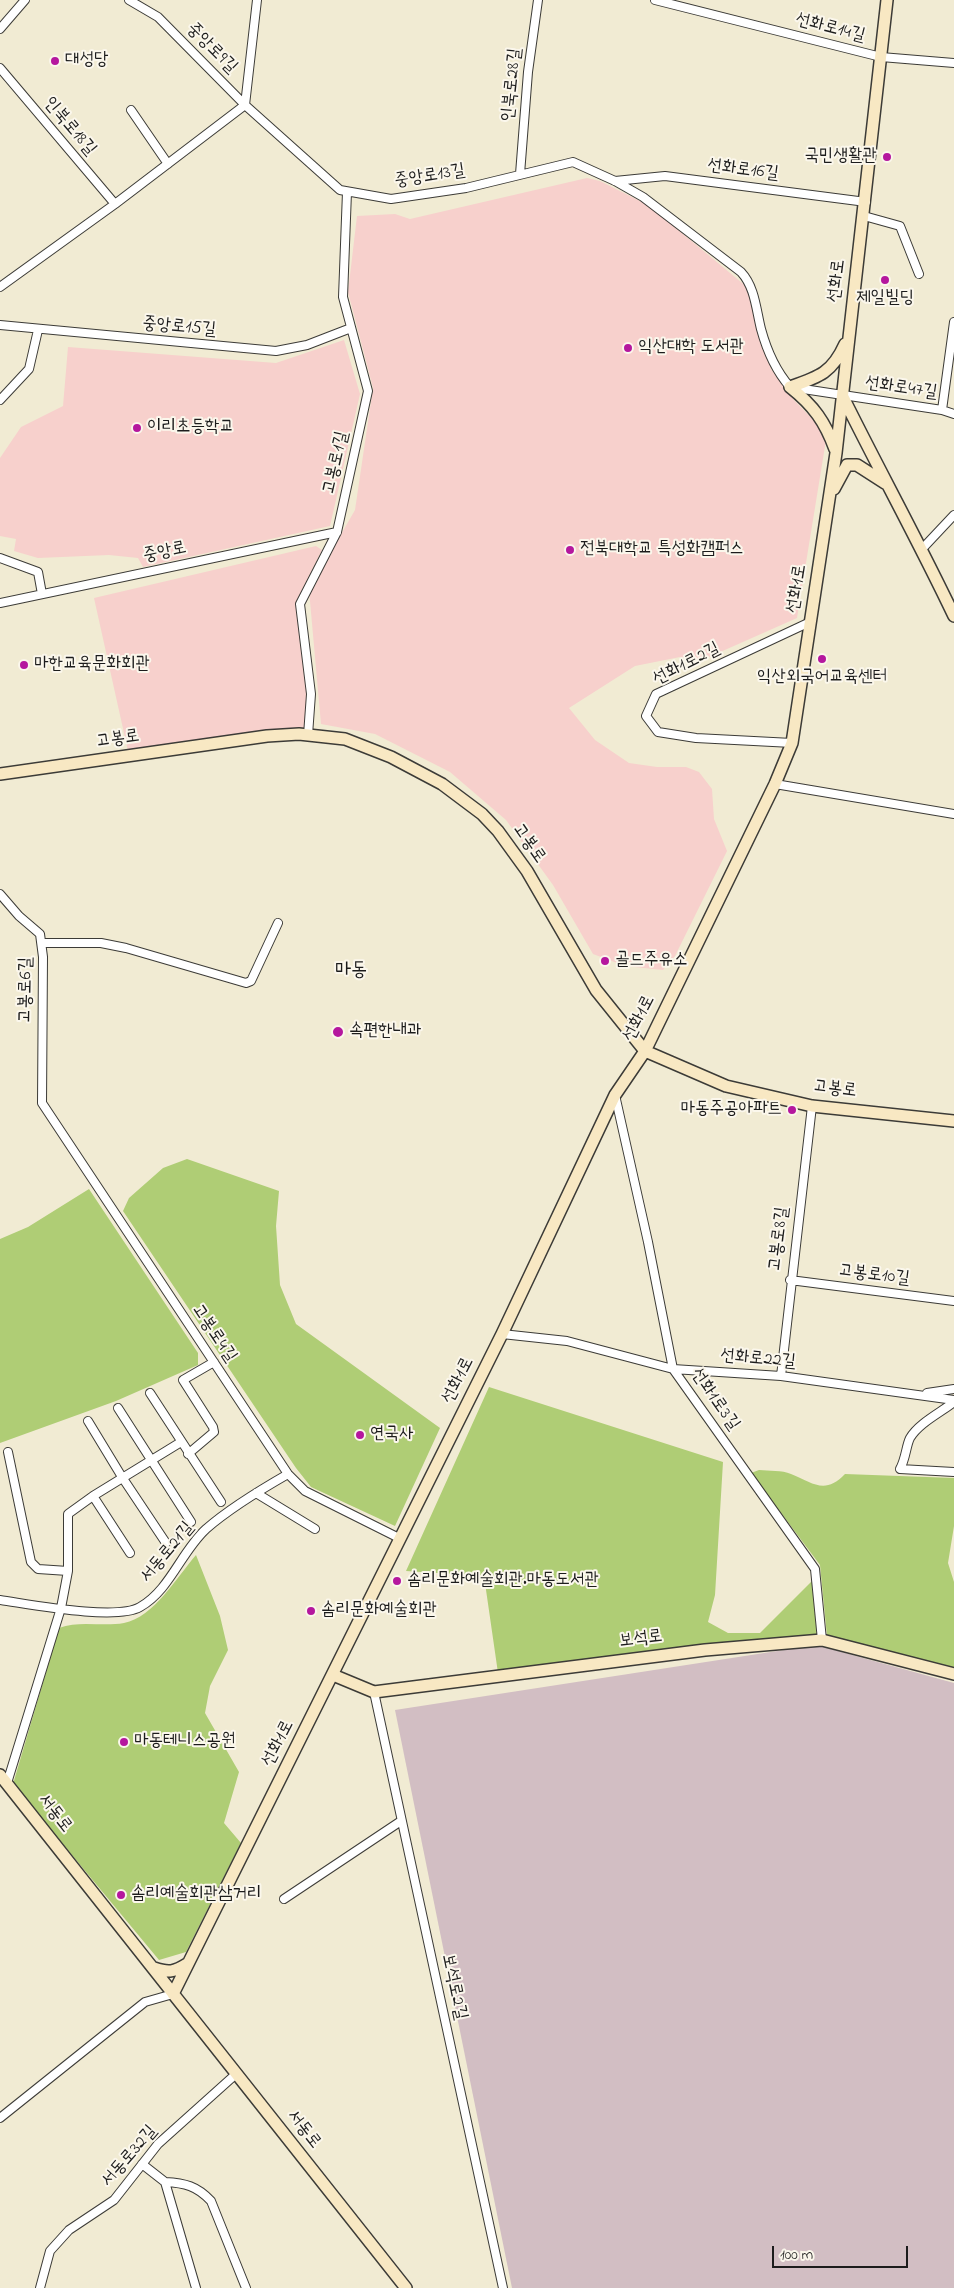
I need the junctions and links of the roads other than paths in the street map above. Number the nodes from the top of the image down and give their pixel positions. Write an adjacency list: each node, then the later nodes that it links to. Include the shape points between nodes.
1 (25, 0): 7 (street)
2 (129, 0): 11 (street, 중앙로9길, via 158,17)
3 (257, 0): 11 (street)
4 (538, 0): 14 (street, 인북로28길, via 528,72)
5 (655, 0): 8 (street, 선화로14길)
6 (887, 0): 8 (street, 선화로)
7 (0, 29)
8 (881, 57): 9 (street, 선화로14길); 17 (street, 선화로)
9 (954, 63)
10 (0, 68): 18 (street, 인북로18길)
11 (245, 105): 13 (street); 16 (street, 중앙로13길, via 340,190)
12 (131, 110): 13 (street)
13 (168, 164): 18 (street)
14 (520, 174): 15 (street, 중앙로13길, via 573,162); 16 (street, 중앙로13길, via 466,188 391,199)
15 (615, 181): 17 (street, 선화로16길, via 665,176); 27 (street, 중앙로13길, via 643,196 750,281 774,365)
16 (347, 192): 24 (street, 고봉로1길, via 343,296)
17 (866, 202): 19 (street, 선화로)
18 (114, 204): 21 (street)
19 (864, 216): 20 (street, via 900,226); 26 (street, 선화로)
20 (919, 274)
21 (0, 287)
22 (954, 322): 30 (street)
23 (0, 325): 25 (street, 중앙로15길)
24 (352, 328): 25 (street, 중앙로15길, via 307,345 276,351); 36 (street, 고봉로1길, via 368,391)
25 (38, 330): 29 (street, via 29,369)
26 (849, 334): 27 (street, via 837,362 826,372); 28 (street, 선화로)
27 (790, 387): 28 (street); 32 (street, via 826,424)
28 (843, 397): 30 (street, 선화로47길); 32 (street, 선화1로); 33 (street)
29 (0, 400)
30 (942, 410): 31 (street, 선화로47길)
31 (954, 414)
32 (836, 453): 34 (street, 선화1로)
33 (885, 483): 34 (street, via 857,465 847,465); 37 (street)
34 (830, 498): 42 (street, 선화1로)
35 (954, 515): 37 (street)
36 (337, 532): 39 (street, 중앙로); 43 (street, 고봉로1길, via 300,604 311,694)
37 (922, 549): 41 (street)
38 (0, 558): 39 (street, via 38,572)
39 (42, 594): 40 (street, 중앙로)
40 (0, 603)
41 (954, 616)
42 (810, 622): 44 (street, 선화1로); 44 (street, 선화1로2길, via 656,694 646,716 658,732 696,738)
43 (308, 735): 45 (street, 고봉로, via 267,736); 51 (street, 고봉로, via 345,738 391,757 442,784 482,814 527,871 596,990)
44 (792, 744): 46 (street, 선화1로)
45 (0, 774)
46 (775, 784): 47 (street); 51 (street, 선화1로)
47 (954, 814)
48 (0, 894): 50 (street, 고봉로6길, via 40,934)
49 (278, 923): 50 (street, via 251,982 246,983 102,943)
50 (42, 943): 53 (street, 고봉로6길)
51 (644, 1051): 52 (street, 선화1로); 54 (street, 고봉로, via 726,1086)
52 (615, 1095): 58 (street, 선화1로); 60 (street, 선화1로3길)
53 (42, 1104): 59 (street, 고봉로4길)
54 (812, 1106): 55 (street, 고봉로); 56 (street, 고봉로8길)
55 (954, 1121)
56 (790, 1280): 57 (street, 고봉로10길); 61 (street, 고봉로8길)
57 (954, 1301)
58 (502, 1334): 60 (street, 선화로22길, via 567,1341); 80 (street, 선화1로)
59 (214, 1362): 70 (street, via 183,1380 214,1432); 73 (street, 고봉로4길)
60 (673, 1369): 61 (street, 선화로22길); 86 (street, 선화1로3길, via 815,1569)
61 (781, 1376): 64 (street, 선화로22길)
62 (954, 1389): 64 (street)
63 (150, 1393): 68 (street)
64 (920, 1394): 65 (street, 선화로22길)
65 (954, 1401): 72 (street, via 909,1440 900,1469)
66 (118, 1408): 71 (street)
67 (88, 1421): 74 (street)
68 (181, 1442): 70 (street); 71 (street)
69 (8, 1452): 83 (street, via 31,1562 38,1569)
70 (188, 1454): 77 (street)
71 (150, 1461): 74 (street); 78 (street)
72 (954, 1472)
73 (288, 1474): 75 (street, 서동로21길); 80 (street, 고봉로4길, via 305,1491)
74 (122, 1478): 76 (street); 81 (street)
75 (256, 1493): 79 (street); 85 (street, 서동로21길, via 205,1530 162,1587 139,1608 102,1613)
76 (93, 1496): 82 (street); 83 (street, via 66,1518)
77 (221, 1502)
78 (191, 1522)
79 (315, 1529)
80 (398, 1538): 88 (street, 선화1로)
81 (166, 1543)
82 (130, 1553)
83 (68, 1571): 85 (street)
84 (0, 1600): 85 (street, 서동로21길)
85 (61, 1608): 90 (street)
86 (822, 1640): 87 (street, 보석로); 89 (street, 보석로, via 705,1650)
87 (954, 1674)
88 (333, 1675): 89 (street, 보석로); 93 (street, 선화1로)
89 (374, 1692): 91 (street, 보석로2길)
90 (3, 1779): 94 (street, 서동로)
91 (401, 1820): 92 (street); 104 (street, 보석로2길)
92 (284, 1900)
93 (188, 1963): 94 (street, via 168,1973); 95 (street, 선화1로)
94 (153, 1967): 95 (street, 서동로)
95 (173, 1994): 96 (street, 서동로); 97 (street, via 146,2002)
96 (236, 2074): 98 (street, 서동로32길, via 158,2144); 103 (street, 서동로)
97 (0, 2118)
98 (142, 2164): 99 (street); 100 (street, 서동로32길, via 114,2200 69,2230 50,2251)
99 (165, 2182): 101 (street); 102 (street, via 182,2182 200,2190 210,2201)
100 (40, 2288)
101 (196, 2288)
102 (246, 2288)
103 (406, 2288)
104 (503, 2288)

